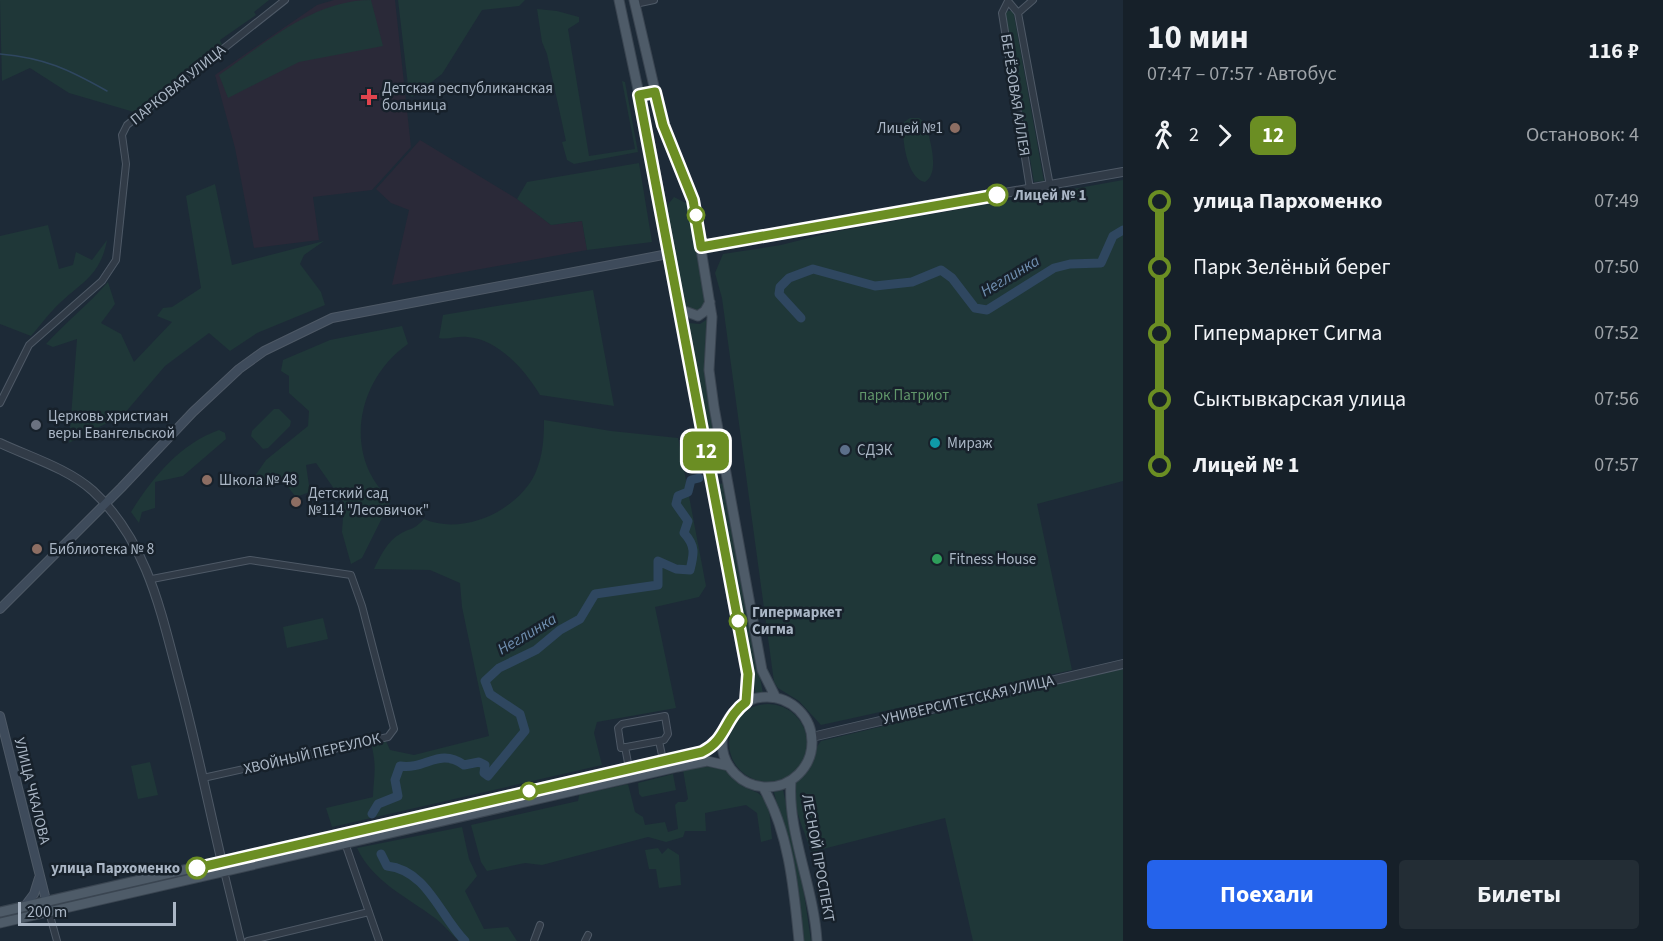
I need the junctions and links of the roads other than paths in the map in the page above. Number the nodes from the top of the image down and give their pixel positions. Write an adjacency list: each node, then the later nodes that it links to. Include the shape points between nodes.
1 (285, 0): 16 (street, ПАРКОВАЯ УЛИЦА, via 127,125 122,135 126,164 116,260 102,281 29,345)
2 (619, 0): 8 (main road)
3 (654, 0): 5 (street)
4 (1033, 0): 6 (street)
5 (634, 2): 7 (main road)
6 (1018, 13): 10 (street, БЕРЁЗОВАЯ АЛЛЕЯ); 11 (street, БЕРЁЗОВАЯ АЛЛЕЯ, via 1010,1 1006,2 1002,13)
7 (655, 92): 8 (main road); 12 (main road, via 663,125 693,200)
8 (639, 95): 13 (main road)
9 (1123, 172): 10 (street)
10 (1050, 186): 11 (street)
11 (1030, 189): 12 (street)
12 (701, 247): 14 (main road)
13 (668, 254): 15 (main road); 18 (main road, via 332,318 264,351 239,369)
14 (710, 302): 15 (main road, via 698,315); 22 (main road, via 710,381 762,670)
15 (679, 309): 23 (main road, via 748,674)
16 (0, 403)
17 (0, 443): 18 (street, via 83,483)
18 (105, 504): 19 (street, via 135,545); 20 (main road)
19 (152, 579): 32 (street); 32 (street, ХВОЙНЫЙ ПЕРЕУЛОК, via 250,560 351,575 394,729 388,737)
20 (0, 609)
21 (1123, 664): 26 (street, УНИВЕРСИТЕТСКАЯ УЛИЦА)
22 (776, 698): 23 (main road); 26 (main road, via 787,701 804,716)
23 (746, 702): 25 (main road, via 730,717)
24 (0, 716): 37 (main road, УЛИЦА ЧКАЛОВА)
25 (723, 735): 29 (main road, via 702,752); 30 (main road, via 722,746)
26 (812, 737): 33 (main road, via 808,762)
27 (658, 741): 28 (street); 28 (street, via 668,734 665,716 622,724 618,728 621,748); 29 (street)
28 (625, 747): 31 (street)
29 (663, 760): 31 (main road)
30 (729, 766): 34 (main road, via 744,780); 35 (main road, via 707,761 677,767)
31 (629, 768): 36 (main road)
32 (203, 778): 36 (street)
33 (791, 781): 34 (main road); 51 (main road, ЛЕСНОЙ ПРОСПЕКТ, via 790,801 813,900)
34 (763, 787): 50 (main road, ЛЕСНОЙ ПРОСПЕКТ, via 773,805 786,853)
35 (345, 843): 36 (main road); 42 (street)
36 (223, 867): 38 (main road); 41 (main road); 46 (street)
37 (39, 878): 38 (main road, УЛИЦА ЧКАЛОВА); 39 (main road)
38 (46, 901): 39 (main road); 41 (main road, УЛИЦА ЧКАЛОВА)
39 (25, 906): 40 (main road)
40 (0, 912)
41 (49, 912): 43 (main road); 45 (street, УЛИЦА ЧКАЛОВА)
42 (369, 912): 47 (street); 48 (street)
43 (0, 923)
44 (540, 926): 49 (street)
45 (57, 941)
46 (241, 941)
47 (248, 941)
48 (379, 941)
49 (534, 941)
50 (799, 941)
51 (817, 941)

